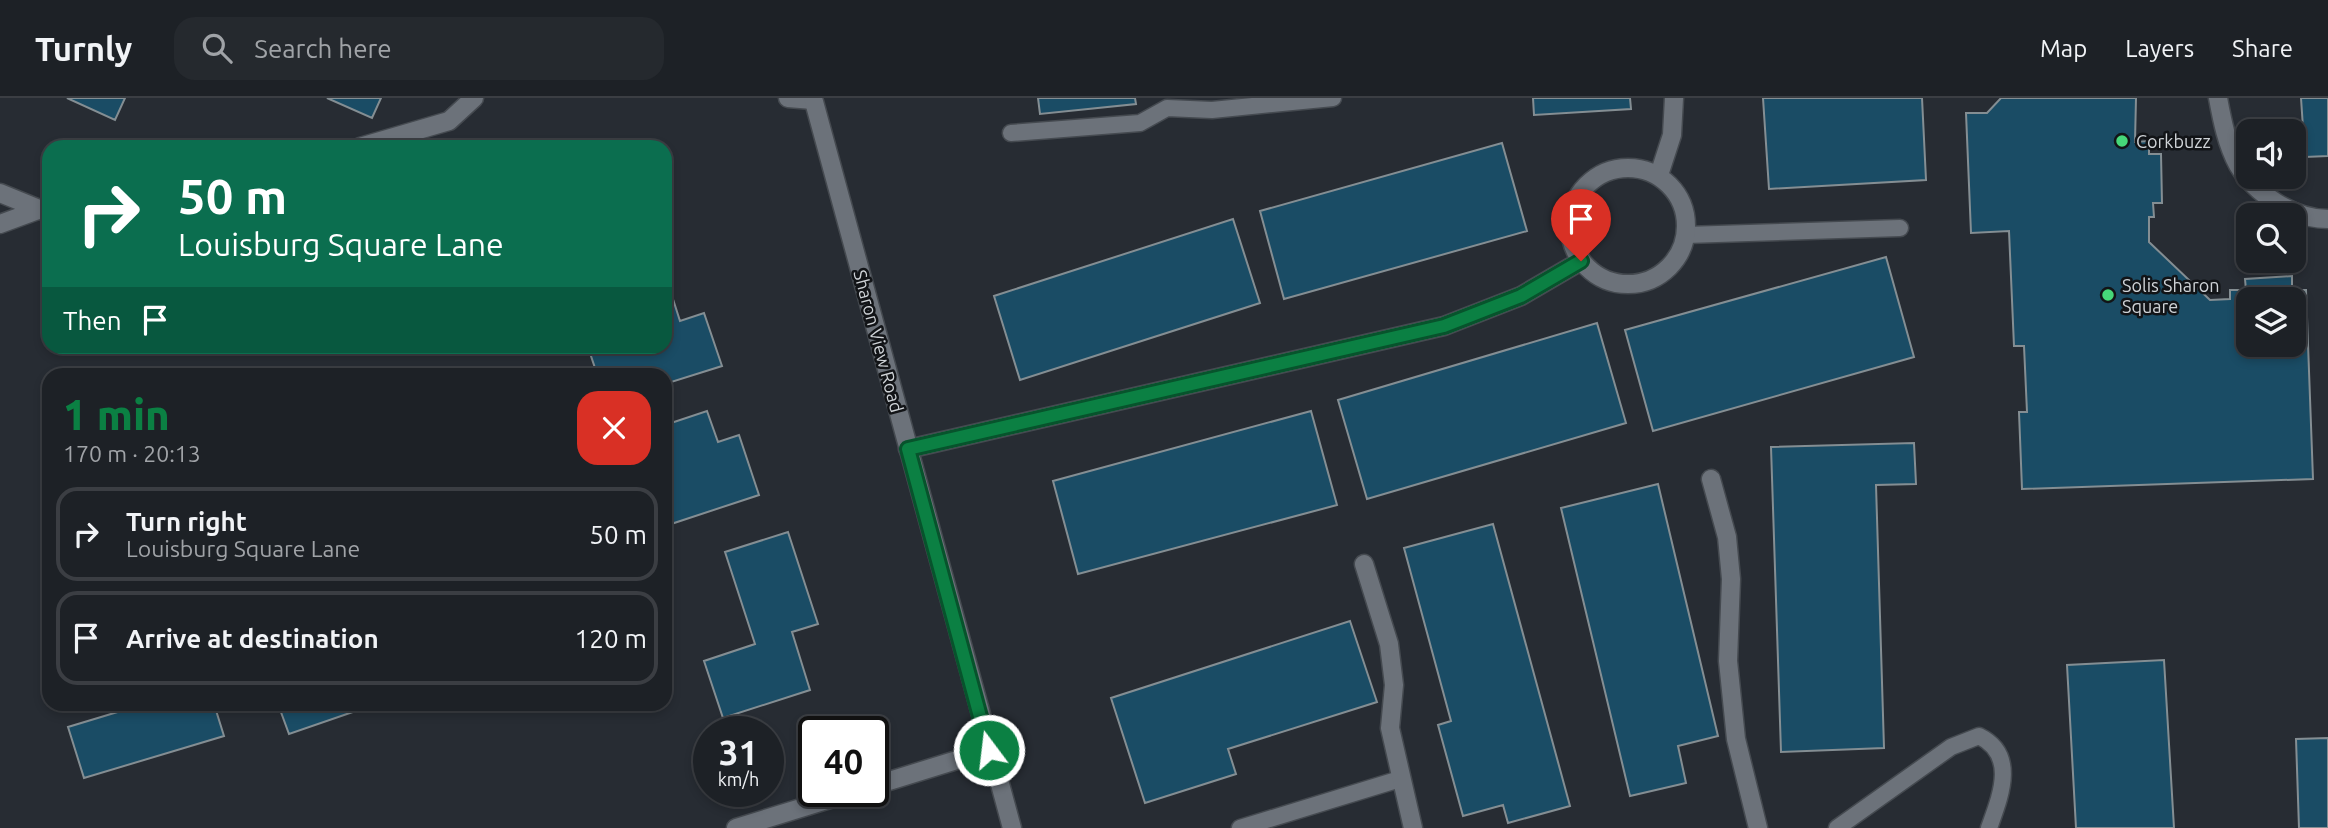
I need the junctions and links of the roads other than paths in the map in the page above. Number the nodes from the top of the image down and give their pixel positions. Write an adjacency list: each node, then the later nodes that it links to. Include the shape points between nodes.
1 (474, 98): 9 (street, via 449,121)
2 (788, 98): 6 (street)
3 (1333, 98): 7 (lane, via 1212,110)
4 (1674, 98): 10 (street, via 1672,135)
5 (2218, 98): 14 (street, via 2224,130 2239,166 2263,192 2291,211)
6 (814, 99): 19 (street, Sharon View Road)
7 (1167, 103): 8 (lane, via 1140,123)
8 (1011, 133)
9 (384, 140)
10 (1658, 175): 17 (street, via 1675,191 1685,212); 18 (street, via 1637,167 1614,169 1593,178 1578,195 1570,217 1571,240)
11 (0, 193): 12 (street)
12 (42, 211)
13 (42, 212): 15 (street)
14 (2328, 219)
15 (0, 223)
16 (1900, 228): 17 (lane)
17 (1686, 235): 18 (street, via 1679,257 1663,274 1642,283 1620,284 1598,277)
18 (1581, 261): 19 (street, via 1521,296 1444,326)
19 (908, 449): 22 (street, Sharon View Road)
20 (1711, 479): 30 (street, via 1727,537 1731,579 1728,661 1736,739)
21 (1364, 564): 23 (street, via 1390,644 1394,685 1390,728)
22 (989, 750): 24 (street); 27 (street, Sharon View Road)
23 (1400, 779): 28 (lane); 29 (street)
24 (889, 781)
25 (804, 807): 26 (street)
26 (736, 828)
27 (1012, 828)
28 (1240, 828)
29 (1413, 828)
30 (1758, 828)
31 (1837, 828): 32 (lane, via 1951,747 1979,736 1992,743 1999,756 2005,785)
32 (1989, 828)

